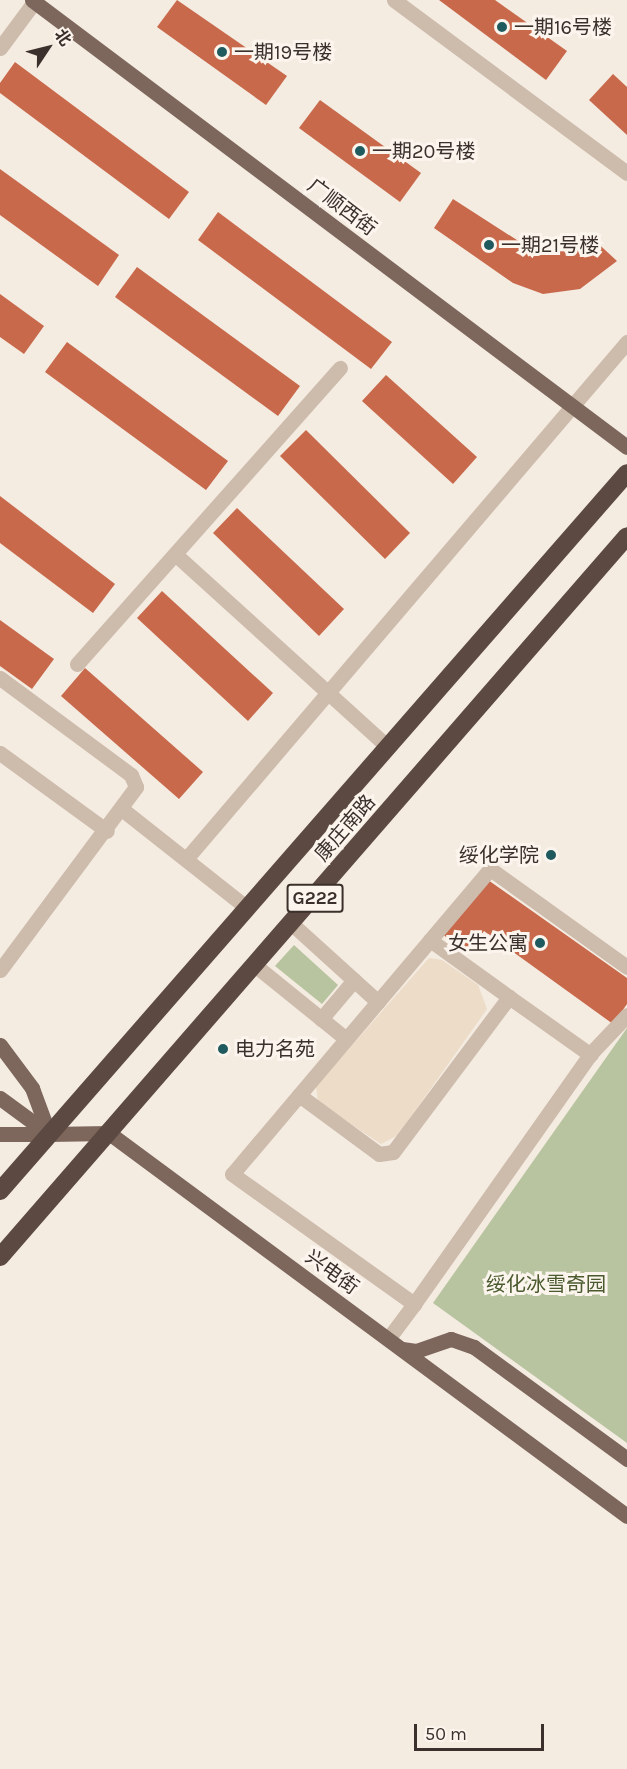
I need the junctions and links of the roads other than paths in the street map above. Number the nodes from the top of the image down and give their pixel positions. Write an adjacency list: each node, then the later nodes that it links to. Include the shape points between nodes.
1 (396, 0): 4 (street)
2 (33, 1): 3 (street); 7 (main road, 广顺西街)
3 (0, 48)
4 (627, 173)
5 (627, 342): 7 (street)
6 (340, 368): 11 (street)
7 (572, 405): 8 (main road, 广顺西街); 14 (street)
8 (627, 447)
9 (627, 473): 15 (highway, 康庄南路 / G222)
10 (627, 536): 21 (highway, 康庄南路 / G222)
11 (175, 554): 12 (street); 14 (street)
12 (77, 664)
13 (0, 678): 17 (street, via 131,775 134,795)
14 (328, 692): 15 (street); 19 (street)
15 (388, 747): 20 (highway, 康庄南路 / G222)
16 (0, 753): 18 (street)
17 (123, 810): 18 (street); 19 (street)
18 (107, 831): 25 (street)
19 (186, 859): 20 (street)
20 (247, 908): 38 (highway, 康庄南路 / G222)
21 (292, 924): 23 (highway, 康庄南路 / G222); 26 (street)
22 (430, 940): 24 (street, via 490,869); 27 (street); 28 (street)
23 (256, 966): 30 (street); 36 (highway, 康庄南路 / G222)
24 (627, 967)
25 (0, 970)
26 (354, 980): 28 (street); 30 (street)
27 (509, 997): 33 (street); 34 (street, via 393,1152 379,1154)
28 (378, 1002): 31 (street)
29 (627, 1015): 33 (street)
30 (321, 1019): 31 (street)
31 (346, 1039): 34 (street)
32 (0, 1045): 38 (main road, via 32,1088)
33 (591, 1055): 41 (street)
34 (299, 1095): 41 (street, via 232,1174)
35 (0, 1098): 38 (main road)
36 (108, 1133): 38 (main road); 40 (highway, 康庄南路 / G222); 42 (main road, 兴电街)
37 (0, 1134): 38 (main road)
38 (49, 1134): 39 (highway, 康庄南路 / G222)
39 (0, 1191)
40 (0, 1257)
41 (414, 1304): 42 (street)
42 (388, 1339): 43 (main road, 兴电街)
43 (402, 1349): 44 (main road, via 416,1351 451,1339 474,1347); 45 (main road, 兴电街)
44 (627, 1459)
45 (627, 1516)

